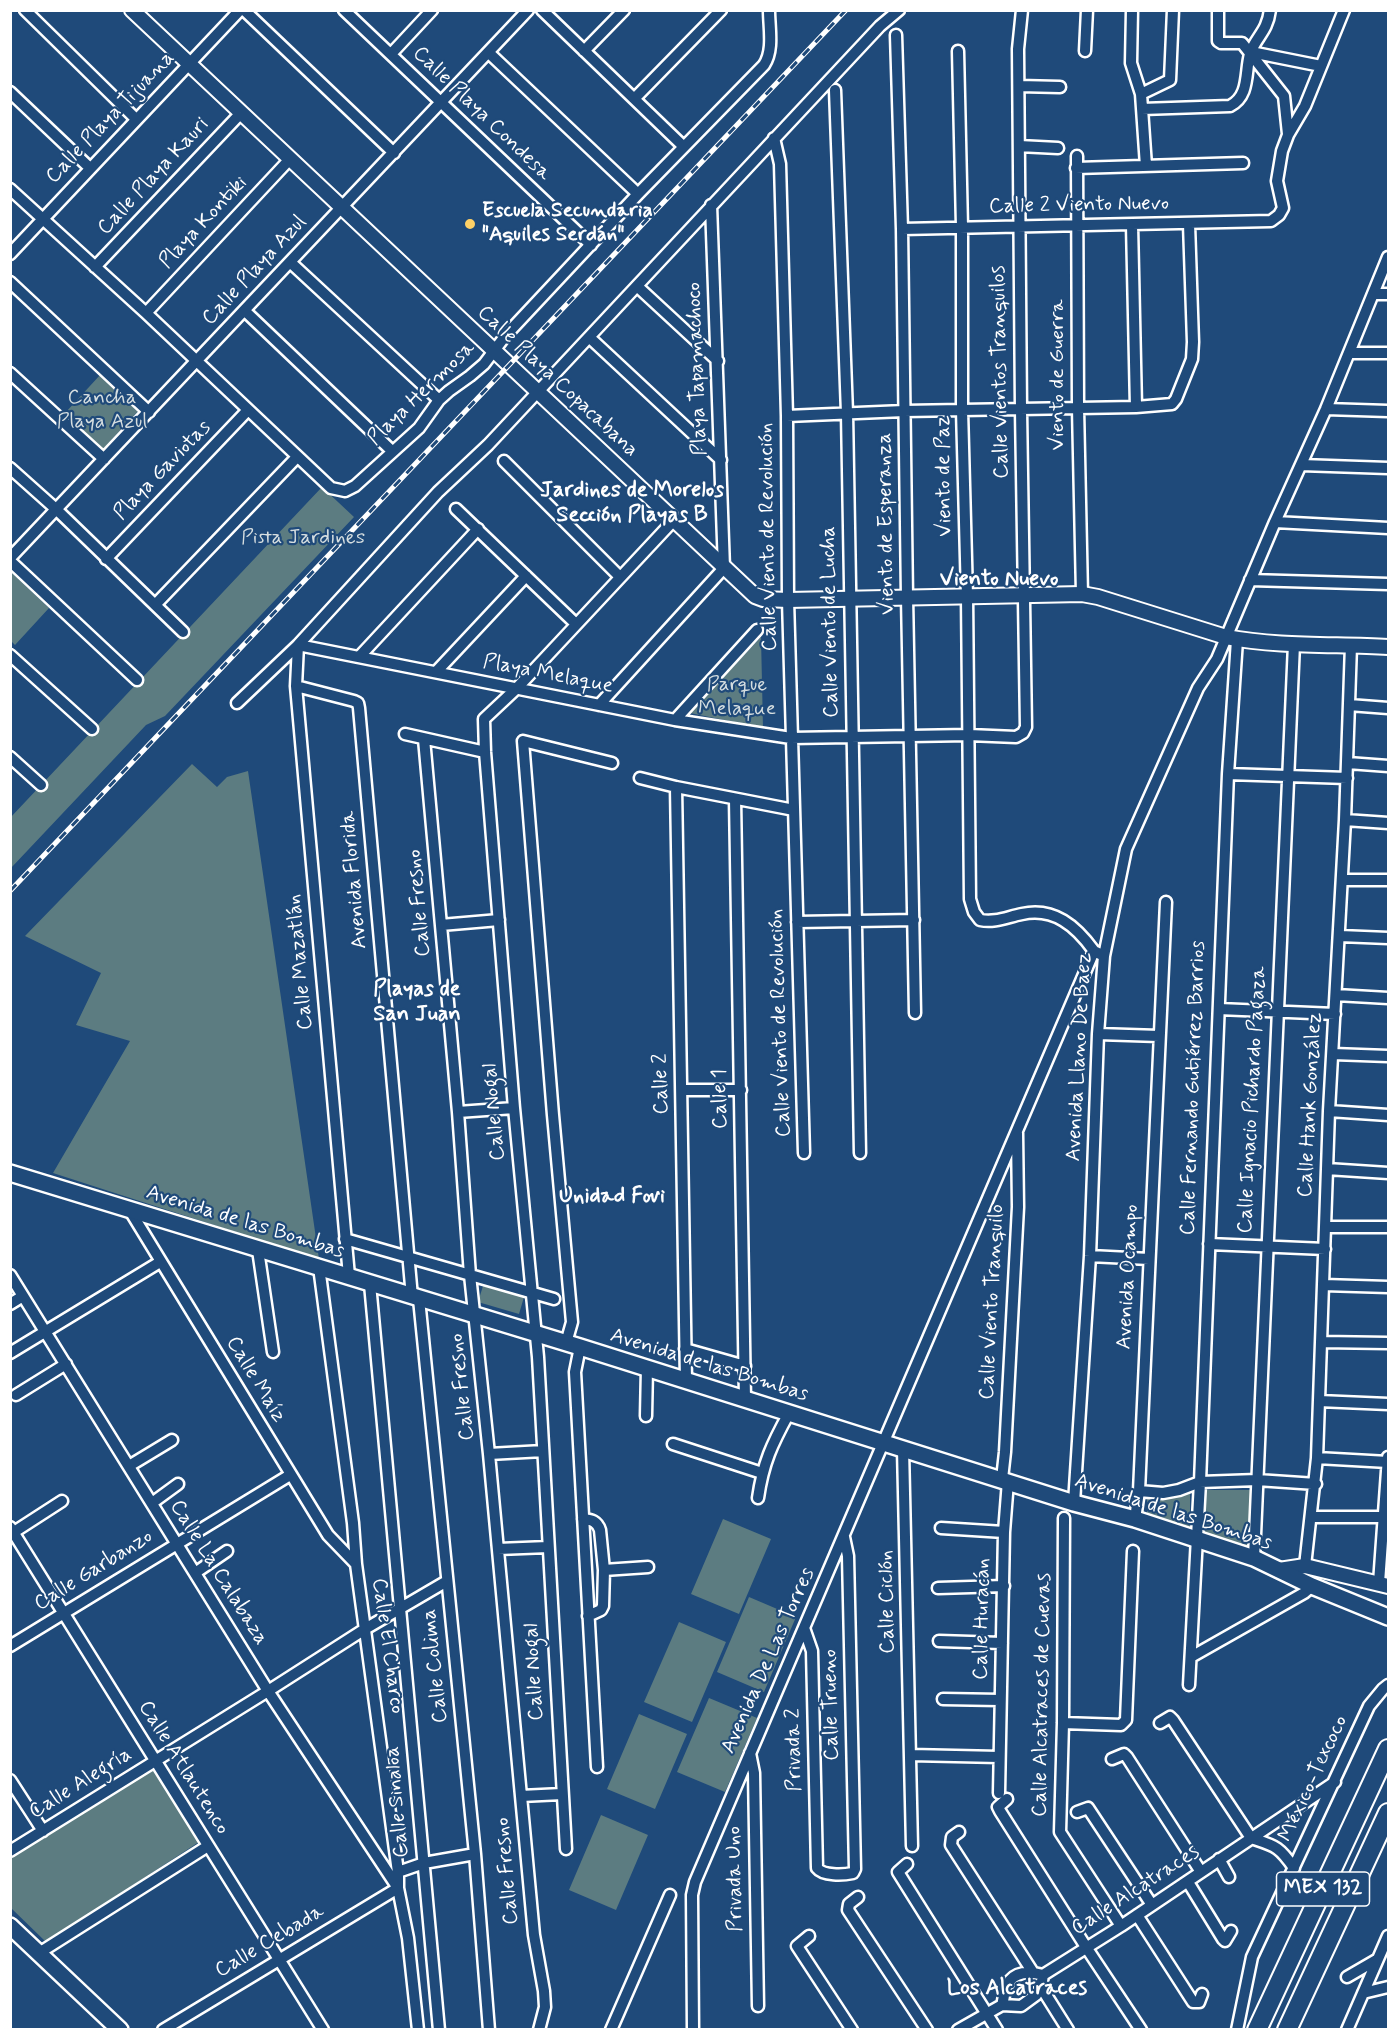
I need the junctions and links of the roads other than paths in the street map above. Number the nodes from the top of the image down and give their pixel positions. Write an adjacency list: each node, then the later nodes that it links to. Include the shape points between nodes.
1 (25, 10): 37 (street)
2 (242, 10): 26 (street, Calle Playa Tijuana); 43 (street)
3 (344, 10): 25 (street, Calle Playa Condesa)
4 (432, 10): 25 (street)
5 (528, 10): 24 (street, Calle Playa Azul)
6 (542, 10): 20 (street)
7 (624, 10): 20 (street)
8 (721, 10): 33 (street)
9 (769, 10): 41 (street, Playa Hermosa, via 768,58)
10 (899, 10): 39 (street)
11 (1022, 10): 28 (street, Calle Vientos Tranquilos)
12 (1086, 10): 22 (street)
13 (1132, 10): 32 (street, via 1131,63)
14 (1173, 10): 32 (street, via 1170,80)
15 (1218, 10): 23 (street, via 1218,41 1242,43)
16 (1270, 10): 23 (street, via 1268,24)
17 (1344, 10): 27 (street)
18 (138, 12): 26 (street, Calle Playa Copacabana)
19 (896, 35): 60 (street, Viento de Esperanza)
20 (584, 51): 33 (street)
21 (958, 51): 58 (street, Viento de Paz)
22 (1085, 51)
23 (1251, 52): 27 (street); 35 (street, via 1248,76 1236,103); 38 (street, via 1284,96)
24 (489, 53): 34 (street, Calle Playa Azul); 51 (street)
25 (391, 54): 34 (street, Calle Playa Condesa)
26 (189, 64): 36 (street, Calle Playa Copacabana); 37 (street, Calle Playa Tijuana)
27 (1321, 66): 38 (street)
28 (1019, 86): 29 (street); 40 (street, Calle Vientos Tranquilos)
29 (1060, 87)
30 (835, 90): 90 (street, Calle Viento de Lucha)
31 (10, 92): 48 (street)
32 (1141, 94): 35 (street)
33 (635, 98): 41 (street)
34 (441, 103): 43 (street, Calle Playa Azul); 61 (street, Calle Playa Condesa)
35 (1142, 109): 47 (street)
36 (241, 113): 45 (street, Calle Playa Copacabana); 65 (street, Calle Playa Kauri)
37 (136, 119): 48 (street, Calle Playa Tijuana)
38 (1288, 135): 56 (street, Calle 2 Viento Nuevo, via 1278,181 1282,208 1279,215 1272,221 1256,223)
39 (774, 138): 52 (street); 91 (street, Calle Viento de Revolución, via 780,164)
40 (1019, 146): 42 (street); 59 (street, Calle Vientos Tranquilos)
41 (684, 147): 51 (street, Playa Hermosa)
42 (1058, 147)
43 (394, 153): 53 (street, Calle Playa Azul)
44 (1077, 156): 49 (street, Viento de Guerra)
45 (290, 159): 53 (street, Calle Playa Copacabana); 71 (street, Playa Kontiki)
46 (1244, 163): 47 (street)
47 (1146, 166): 49 (street)
48 (90, 168): 54 (street, Calle Playa Tijuana)
49 (1076, 168): 55 (street, Viento de Guerra)
50 (10, 189): 54 (street)
51 (638, 194): 61 (street, Playa Hermosa)
52 (711, 205): 67 (street); 76 (street, Playa Tapamachoco)
53 (342, 207): 64 (street, Calle Playa Azul); 73 (street, Calle Playa Copacabana)
54 (42, 219): 62 (street, Calle Playa Tijuana); 65 (street)
55 (1078, 224): 57 (street, Calle 2 Viento Nuevo); 59 (street, Calle 2 Viento Nuevo); 82 (street, Viento de Guerra)
56 (1189, 224): 57 (street, Calle 2 Viento Nuevo); 81 (street, via 1192,351 1188,369 1172,404)
57 (1132, 225): 81 (street)
58 (962, 227): 59 (street, Calle 2 Viento Nuevo); 60 (street, Calle 2 Viento Nuevo); 85 (street, Viento de Paz)
59 (1019, 227): 86 (street, Calle Vientos Tranquilos)
60 (902, 229): 87 (street, Viento de Esperanza)
61 (591, 245): 73 (street, Playa Hermosa)
62 (10, 254)
63 (1389, 257): 68 (street, Avenida Llano De Baez)
64 (290, 262): 70 (street, Calle Playa Azul); 80 (street)
65 (95, 267): 71 (street)
66 (10, 282): 89 (street)
67 (638, 286): 72 (street); 76 (street)
68 (1373, 294): 69 (street); 74 (street, Avenida Llano De Baez)
69 (1389, 294)
70 (245, 311): 77 (street, Calle Playa Azul); 92 (street)
71 (146, 313): 77 (street)
72 (589, 337): 79 (street); 95 (street)
73 (494, 352): 79 (street, Calle Playa Copacabana); 80 (street, Playa Hermosa)
74 (1349, 352): 75 (street); 83 (street, Avenida Llano De Baez)
75 (1389, 353)
76 (718, 361): 95 (street, Playa Tapamachoco)
77 (196, 362): 84 (street); 89 (street, Calle Playa Azul)
78 (10, 373): 94 (street)
79 (536, 392): 102 (street, Calle Playa Copacabana); 125 (street)
80 (439, 400): 92 (street, Playa Hermosa, via 419,428)
81 (1136, 407): 82 (street)
82 (1078, 408): 86 (street); 114 (street, Viento de Guerra)
83 (1326, 409): 88 (street); 97 (street, Avenida Llano De Baez)
84 (248, 410): 93 (street); 106 (street, Playa Gaviotas)
85 (962, 410): 86 (street); 87 (street); 115 (street, Viento de Paz)
86 (1021, 410): 113 (street, Calle Vientos Tranquilos)
87 (904, 411): 90 (street); 116 (street, Viento de Esperanza)
88 (1389, 411)
89 (149, 412): 94 (street, Calle Playa Azul)
90 (847, 413): 91 (street); 117 (street, Calle Viento de Lucha)
91 (787, 416): 118 (street, Calle Viento de Revolución)
92 (392, 452): 93 (street, Playa Hermosa, via 345,492 331,488)
93 (297, 457): 119 (street)
94 (104, 459): 101 (street, Calle Playa Azul)
95 (721, 460): 108 (street, Playa Tapamachoco)
96 (504, 461): 110 (street)
97 (1301, 465): 99 (street); 103 (street, Avenida Llano De Baez)
98 (10, 468): 101 (street)
99 (1389, 468)
100 (456, 509): 105 (street)
101 (57, 510): 106 (street); 107 (street, Calle Playa Azul)
102 (674, 520): 108 (street, Calle Playa Copacabana); 110 (street, Calle Nogal)
103 (1275, 522): 104 (street); 111 (street, Avenida Llano De Baez)
104 (1389, 528)
105 (478, 530): 109 (street); 129 (street)
106 (106, 559): 119 (street)
107 (10, 560): 131 (street)
108 (724, 568): 118 (street, Calle Playa Copacabana, via 754,596); 135 (street)
109 (526, 576): 120 (street); 130 (street)
110 (620, 577): 120 (street, Calle Nogal)
111 (1250, 580): 112 (street); 123 (street, Avenida Llano De Baez)
112 (1389, 584)
113 (1024, 594): 114 (street, Calle Playa Copacabana); 115 (street, Calle Playa Copacabana); 140 (street, Calle Vientos Tranquilos)
114 (1082, 594): 123 (street, Calle Playa Copacabana)
115 (967, 596): 116 (street, Calle Playa Copacabana); 142 (street, Viento de Paz)
116 (907, 597): 117 (street, Calle Playa Copacabana); 143 (street, Viento de Esperanza)
117 (850, 599): 118 (street, Calle Playa Copacabana); 144 (street, Calle Viento de Lucha)
118 (788, 600): 145 (street, Calle Viento de Revolución)
119 (155, 605): 122 (street)
120 (576, 624): 133 (street, Calle Nogal)
121 (757, 630): 138 (street)
122 (183, 632)
123 (1232, 638): 124 (street); 152 (street, Calle Fernando Gutiérrez Barrios); 172 (street, Avenida Llano De Baez, via 1198,688 1126,849)
124 (1294, 644): 126 (street); 153 (street, Calle Ignacio Pichardo Pagaza)
125 (298, 645): 129 (street, Playa Melaque); 132 (street, Calle Mazatlán); 134 (street)
126 (1351, 645): 127 (street); 136 (street, Calle Hank González)
127 (1389, 647)
128 (10, 655): 139 (street)
129 (359, 657): 130 (street, Playa Melaque)
130 (436, 672): 133 (street, Playa Melaque)
131 (137, 680)
132 (296, 686): 198 (street, Calle Mazatlán); 204 (street, Avenida Florida, via 354,701 359,708)
133 (517, 688): 135 (street, Playa Melaque); 147 (street, Calle Nogal, via 484,719)
134 (237, 703)
135 (599, 705): 138 (street, Playa Melaque)
136 (1349, 705): 137 (street); 150 (street, Calle Hank González)
137 (1389, 708)
138 (675, 720): 145 (street, Playa Melaque)
139 (92, 729)
140 (1023, 733): 142 (street, Playa Melaque, via 1016,737)
141 (405, 734): 146 (street)
142 (969, 735): 143 (street, Playa Melaque); 172 (street, Viento de Paz, via 970,899 974,912 980,920 992,922 1025,913 1047,915 1068,922)
143 (911, 736): 144 (street, Playa Melaque); 166 (street, Viento de Esperanza)
144 (852, 737): 145 (street, Playa Melaque); 167 (street, Calle Viento de Lucha)
145 (791, 738): 159 (street, Calle Viento de Revolución)
146 (424, 739): 147 (street); 169 (street, Calle Fresno)
147 (485, 752): 165 (street, Calle Nogal)
148 (10, 757): 156 (street)
149 (612, 763): 224 (street, via 523,741)
150 (1348, 764): 151 (street); 155 (street, Calle Hank González)
151 (1389, 765)
152 (1228, 774): 153 (street); 175 (street, Calle Fernando Gutiérrez Barrios)
153 (1288, 777): 155 (street); 176 (street, Calle Ignacio Pichardo Pagaza)
154 (640, 778): 157 (street)
155 (1347, 778): 160 (street, Calle Hank González)
156 (41, 785)
157 (676, 788): 158 (street); 183 (street, Calle 2)
158 (735, 799): 159 (street); 184 (street, Calle 1)
159 (794, 810): 168 (street, Calle Viento de Revolución)
160 (1345, 820): 161 (street); 162 (street, Calle Hank González)
161 (1389, 823)
162 (1342, 880): 163 (street); 170 (street, Calle Hank González)
163 (1389, 880)
164 (1166, 902): 180 (street, Avenida Ocampo)
165 (499, 920): 169 (street); 185 (street, Calle Nogal)
166 (914, 920): 167 (street); 177 (street, Viento de Esperanza)
167 (855, 921): 168 (street); 191 (street, Calle Viento de Lucha)
168 (798, 922): 190 (street, Calle Viento de Revolución)
169 (441, 925): 187 (street, Calle Fresno)
170 (1340, 936): 171 (street); 173 (street, Calle Hank González)
171 (1389, 938)
172 (1099, 953): 179 (street, Avenida Llano De Baez); 189 (street, Avenida De Las Torres)
173 (1336, 995): 174 (street); 178 (street, Calle Hank González)
174 (1389, 998)
175 (1219, 1009): 176 (street); 199 (street, Calle Fernando Gutiérrez Barrios)
176 (1277, 1012): 178 (street); 200 (street, Calle Ignacio Pichardo Pagaza)
177 (915, 1013)
178 (1335, 1014): 181 (street, Calle Hank González)
179 (1098, 1034): 180 (street); 203 (street, Avenida Llano De Baez)
180 (1159, 1036): 205 (street, Avenida Ocampo)
181 (1333, 1054): 182 (street); 186 (street, Calle Hank González)
182 (1389, 1056)
183 (682, 1090): 184 (street); 225 (street, Calle 2)
184 (741, 1090): 229 (street, Calle 1)
185 (514, 1108): 187 (street); 214 (street, Calle Nogal)
186 (1329, 1111): 188 (street); 192 (street, Calle Hank González)
187 (458, 1112): 209 (street, Calle Fresno)
188 (1389, 1115)
189 (1017, 1127): 239 (street, Avenida De Las Torres); 250 (street, Calle Viento Tranquilo, via 1018,1207)
190 (804, 1153)
191 (860, 1153)
192 (1327, 1170): 194 (street); 196 (street, Calle Hank González)
193 (10, 1173): 195 (main road, Avenida de las Bombas)
194 (1389, 1173)
195 (129, 1209): 202 (main road, Avenida de las Bombas); 206 (street, Calle Maíz)
196 (1326, 1227): 197 (street); 201 (street, Calle Hank González)
197 (1389, 1227)
198 (345, 1239): 204 (street, Avenida de las Bombas); 210 (street, Calle Mazatlán)
199 (1209, 1244): 200 (street); 252 (street, Calle Fernando Gutiérrez Barrios)
200 (1266, 1246): 201 (street); 251 (street, Calle Ignacio Pichardo Pagaza)
201 (1325, 1249): 212 (street, Calle Hank González)
202 (258, 1250): 207 (main road, Avenida de las Bombas); 226 (street)
203 (1090, 1256): 205 (street); 259 (street, Avenida Llano De Baez)
204 (409, 1257): 209 (street, Avenida de las Bombas); 216 (street, Avenida Florida)
205 (1149, 1259): 255 (street, Avenida Ocampo)
206 (160, 1262): 220 (street); 249 (street, Calle Maíz)
207 (319, 1267): 210 (main road, Avenida de las Bombas); 276 (street, Calle El Charco)
208 (10, 1275): 215 (street, Calle La Calabaza)
209 (470, 1275): 214 (street, Avenida de las Bombas); 219 (street, Calle Fresno)
210 (349, 1276): 211 (main road, Avenida de las Bombas)
211 (370, 1284): 216 (main road, Avenida de las Bombas); 287 (street, Calle Sinaloa)
212 (1324, 1285): 213 (street); 222 (street, Calle Hank González)
213 (1389, 1287)
214 (531, 1292): 217 (street, Avenida de las Bombas); 221 (street, Calle Nogal)
215 (24, 1296): 218 (street); 220 (street, Calle La Calabaza)
216 (416, 1298): 219 (main road, Avenida de las Bombas); 282 (street, Calle Colima)
217 (554, 1299)
218 (10, 1304)
219 (476, 1316): 221 (main road, Avenida de las Bombas); 243 (street, Calle Fresno)
220 (46, 1331): 227 (street); 228 (street, Calle La Calabaza)
221 (535, 1334): 224 (main road, Avenida de las Bombas); 242 (street, Calle Nogal)
222 (1322, 1342): 223 (street); 234 (street, Calle Hank González)
223 (1389, 1343)
224 (573, 1345): 230 (main road, Avenida de las Bombas); 263 (street)
225 (685, 1349): 229 (street); 231 (street, Calle 2)
226 (273, 1352)
227 (10, 1353)
228 (66, 1364): 232 (street); 247 (street, Calle La Calabaza)
229 (745, 1366): 233 (street, Calle 1)
230 (647, 1368): 231 (main road, Avenida de las Bombas); 237 (street)
231 (686, 1380): 233 (main road, Avenida de las Bombas)
232 (16, 1395)
233 (745, 1399): 236 (main road, Avenida de las Bombas)
234 (1319, 1401): 235 (street); 245 (street, Calle Hank González)
235 (1389, 1404)
236 (789, 1413): 239 (main road, Avenida de las Bombas); 248 (street, via 770,1447)
237 (646, 1416)
238 (172, 1440): 247 (street)
239 (883, 1443): 241 (main road, Avenida de las Bombas); 268 (street, Avenida De Las Torres)
240 (673, 1444): 248 (street)
241 (903, 1449): 250 (main road, Avenida de las Bombas); 306 (street, Calle Ciclón)
242 (543, 1451): 243 (street); 271 (street, Calle Nogal)
243 (489, 1454): 272 (street, Calle Fresno)
244 (1389, 1457): 246 (street)
245 (1317, 1458): 246 (street); 254 (street, Calle Hank González)
246 (1388, 1462): 261 (street)
247 (129, 1466): 258 (street, Calle La Calabaza)
248 (762, 1473): 256 (street)
249 (290, 1474): 270 (street, Calle Garbanzo); 276 (street, Calle Maíz, via 328,1535)
250 (1005, 1480): 259 (main road, Avenida de las Bombas); 267 (street, Calle Huracán)
251 (1257, 1480): 252 (street); 254 (street); 275 (street, Calle Ignacio Pichardo Pagaza)
252 (1200, 1482): 255 (street, via 1162,1493); 269 (street, Calle Fernando Gutiérrez Barrios)
253 (178, 1484): 258 (street)
254 (1316, 1484): 260 (street, Calle Hank González)
255 (1139, 1491): 264 (street, Avenida Ocampo)
256 (758, 1498)
257 (62, 1502): 266 (street)
258 (152, 1503): 270 (street, Calle La Calabaza)
259 (1074, 1503): 264 (main road, Avenida de las Bombas)
260 (1311, 1517): 261 (street); 277 (street, Calle Hank González)
261 (1384, 1517): 283 (street)
262 (1064, 1518): 302 (street, Calle Alcatraces de Cuevas)
263 (583, 1519): 279 (street, via 594,1520 600,1530); 289 (street)
264 (1135, 1519): 269 (main road, Avenida de las Bombas)
265 (941, 1528): 267 (street)
266 (12, 1530): 288 (street, Calle Atlautenco)
267 (1004, 1532): 284 (street, Calle Huracán)
268 (844, 1536): 291 (street, Avenida De Las Torres); 330 (street, Calle Trueno, via 848,1556 855,1869 849,1874)
269 (1197, 1539): 275 (main road, Avenida de las Bombas); 296 (street, Calle Fernando Gutiérrez Barrios)
270 (176, 1543): 281 (street, Calle La Calabaza); 288 (street, Calle Garbanzo)
271 (548, 1547): 272 (street); 313 (street, Calle Nogal)
272 (498, 1549): 314 (street, Calle Fresno)
273 (227, 1551): 281 (street)
274 (1133, 1551): 302 (street, via 1126,1720 1121,1725)
275 (1254, 1558): 280 (main road, Avenida de las Bombas)
276 (356, 1564): 292 (street, Calle El Charco)
277 (1305, 1566): 280 (street); 283 (street)
278 (648, 1567): 279 (street)
279 (604, 1570): 289 (street, via 603,1606)
280 (1279, 1570): 285 (main road, Avenida de las Bombas)
281 (195, 1573): 299 (street, Calle La Calabaza)
282 (447, 1581): 287 (street, Calle Alegría); 324 (street, Calle Colima)
283 (1384, 1584)
284 (1004, 1586): 286 (street); 294 (street, Calle Huracán)
285 (1312, 1586): 290 (main road, Avenida de las Bombas); 296 (street)
286 (938, 1588)
287 (400, 1609): 292 (street, Calle Alegría); 326 (street, Calle Sinaloa)
288 (64, 1613): 295 (street, Calle Garbanzo); 309 (street, Calle Atlautenco)
289 (588, 1616): 310 (street)
290 (1389, 1617)
291 (804, 1628): 305 (street, Avenida De Las Torres); 330 (street, Privada 2, via 812,1651)
292 (365, 1629): 299 (street, Calle Alegría); 329 (street, Calle El Charco)
293 (939, 1641): 294 (street)
294 (1002, 1643): 301 (street, Calle Huracán)
295 (10, 1646)
296 (1191, 1657): 297 (street, Calle Fernando Gutiérrez Barrios)
297 (1189, 1685)
298 (1389, 1685): 312 (street, México-Texcoco, via 1369,1706)
299 (268, 1692): 309 (street, Calle Alegría); 334 (street, Calle La Calabaza)
300 (943, 1699): 301 (street)
301 (1000, 1700): 307 (street, Calle Huracán)
302 (1064, 1723): 340 (street, Calle Alcatraces de Cuevas, via 1060,1832)
303 (1160, 1723): 319 (street, via 1170,1717 1173,1720)
304 (1389, 1749): 373 (highway, MEX 132)
305 (750, 1753): 355 (street, Privada Uno, via 754,1773); 365 (street, Avenida De Las Torres, via 694,1882)
306 (911, 1755): 307 (street); 321 (street, Calle Ciclón)
307 (999, 1757): 344 (street, Calle Huracán, via 1003,1796 998,1808)
308 (1112, 1759): 331 (street, via 1119,1754 1127,1757)
309 (155, 1761): 317 (street, Calle Alegría); 320 (street, Calle Atlautenco)
310 (597, 1767)
311 (10, 1780): 317 (street)
312 (1335, 1782): 319 (street, Calle Alcatraces); 328 (street, México-Texcoco)
313 (562, 1794): 314 (street); 322 (street, Calle Nogal)
314 (521, 1796): 363 (street, Calle Fresno, via 534,1935 544,1991 545,2007)
315 (1077, 1812): 337 (street, via 1088,1808)
316 (1389, 1813): 374 (highway, MEX 132)
317 (43, 1831): 323 (street, Calle Alegría)
318 (959, 1832): 348 (street, via 952,1837 951,1845)
319 (1251, 1838): 325 (street, Calle Alcatraces); 328 (street, via 1282,1851)
320 (208, 1846): 345 (street); 346 (street, Calle Atlautenco)
321 (912, 1846)
322 (566, 1849)
323 (10, 1851)
324 (475, 1854): 326 (street); 362 (street, Calle Colima)
325 (1219, 1860): 331 (street, Calle Alcatraces); 332 (street)
326 (424, 1863): 329 (street); 361 (street, Calle Sinaloa)
327 (907, 1864): 356 (street, via 898,1872)
328 (1294, 1868): 372 (street, México-Texcoco, via 1252,1957)
329 (398, 1872): 334 (street, Calle El Charco)
330 (819, 1872)
331 (1201, 1872): 333 (street, Calle Alcatraces)
332 (1229, 1876)
333 (1188, 1882): 337 (street, Calle Alcatraces); 341 (street, via 1222,1939 1228,1939)
334 (398, 1888): 346 (street, Calle Cebada); 360 (street, Calle El Charco)
335 (670, 1895): 364 (street)
336 (858, 1897): 367 (street, via 848,1910)
337 (1152, 1905): 338 (street, Calle Alcatraces)
338 (1137, 1915): 340 (street, Calle Alcatraces); 353 (street, via 1193,2002 1199,2002)
339 (10, 1926): 345 (main road)
340 (1121, 1926): 344 (street, Calle Alcatraces)
341 (1232, 1931)
342 (809, 1936): 366 (street, via 797,1946)
343 (1389, 1936): 347 (street)
344 (1086, 1947): 348 (street, Calle Alcatraces); 371 (street)
345 (39, 1953): 357 (main road)
346 (278, 1959): 358 (street, Calle Cebada); 359 (street, Calle Atlautenco)
347 (1378, 1959): 349 (street); 352 (street)
348 (1037, 1973): 350 (street); 354 (street, Calle Alcatraces, via 1020,1973 1007,1984)
349 (1347, 1977)
350 (1041, 1987): 354 (street, via 1021,2006); 370 (street)
351 (1389, 1987): 352 (street)
352 (1363, 1993): 375 (street)
353 (1202, 1994)
354 (1002, 2004): 356 (street)
355 (758, 2006)
356 (986, 2012): 368 (street); 369 (street)
357 (120, 2030)
358 (163, 2030)
359 (323, 2030)
360 (418, 2030)
361 (439, 2030)
362 (489, 2030)
363 (539, 2030)
364 (611, 2030)
365 (693, 2030)
366 (852, 2030)
367 (927, 2030)
368 (958, 2030)
369 (997, 2030)
370 (1068, 2030)
371 (1141, 2030)
372 (1237, 2030)
373 (1257, 2030)
374 (1287, 2030)
375 (1347, 2030)

